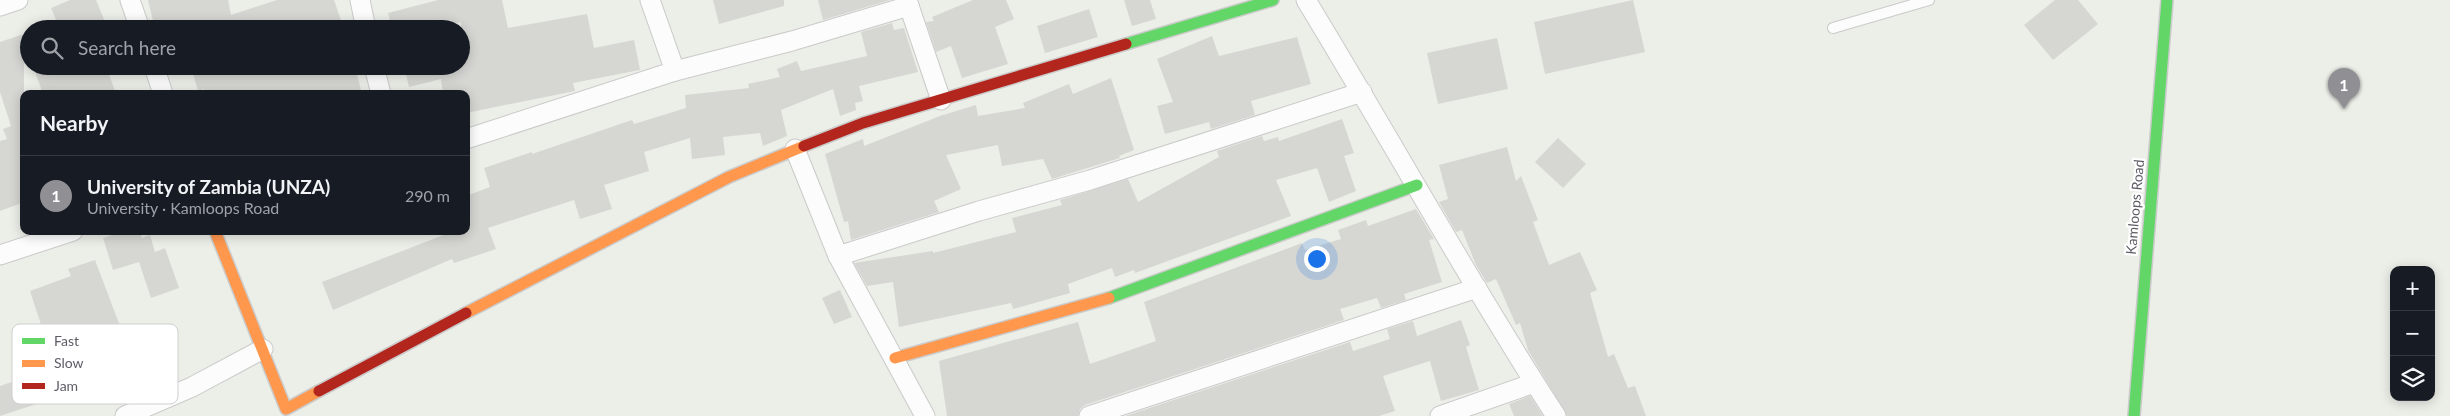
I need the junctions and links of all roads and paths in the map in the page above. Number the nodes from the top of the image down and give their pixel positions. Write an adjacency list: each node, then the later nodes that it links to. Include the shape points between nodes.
1 (18, 0): 10 (street)
2 (130, 0): 11 (street)
3 (360, 0): 12 (street)
4 (650, 0): 14 (street)
5 (1273, 0): 20 (street)
6 (1306, 0): 19 (street)
7 (1929, 0): 13 (lane)
8 (2167, 0): 41 (street, Kamloops Road)
9 (908, 3): 14 (street, via 792,41); 20 (street)
10 (0, 6)
11 (137, 20)
12 (364, 20)
13 (1833, 28)
14 (675, 71): 21 (street)
15 (157, 75): 17 (street)
16 (376, 75): 18 (street)
17 (163, 90)
18 (380, 90)
19 (1362, 92): 23 (street); 27 (street, via 1090,180)
20 (941, 100): 22 (street, via 863,123)
21 (470, 138)
22 (795, 149): 27 (street); 34 (street, via 729,177 610,237)
23 (1418, 184): 28 (street); 30 (street, via 1122,294)
24 (61, 235): 26 (street)
25 (217, 235): 29 (street)
26 (0, 255)
27 (838, 256): 30 (street)
28 (1477, 288): 31 (street); 38 (street)
29 (263, 349): 32 (street); 34 (street)
30 (895, 358): 37 (street)
31 (1534, 383): 39 (street); 40 (street)
32 (178, 393)
33 (153, 404): 35 (street)
34 (286, 409): 36 (lane)
35 (125, 416)
36 (275, 416)
37 (925, 416)
38 (1089, 416)
39 (1440, 416)
40 (1556, 416)
41 (2134, 416)

